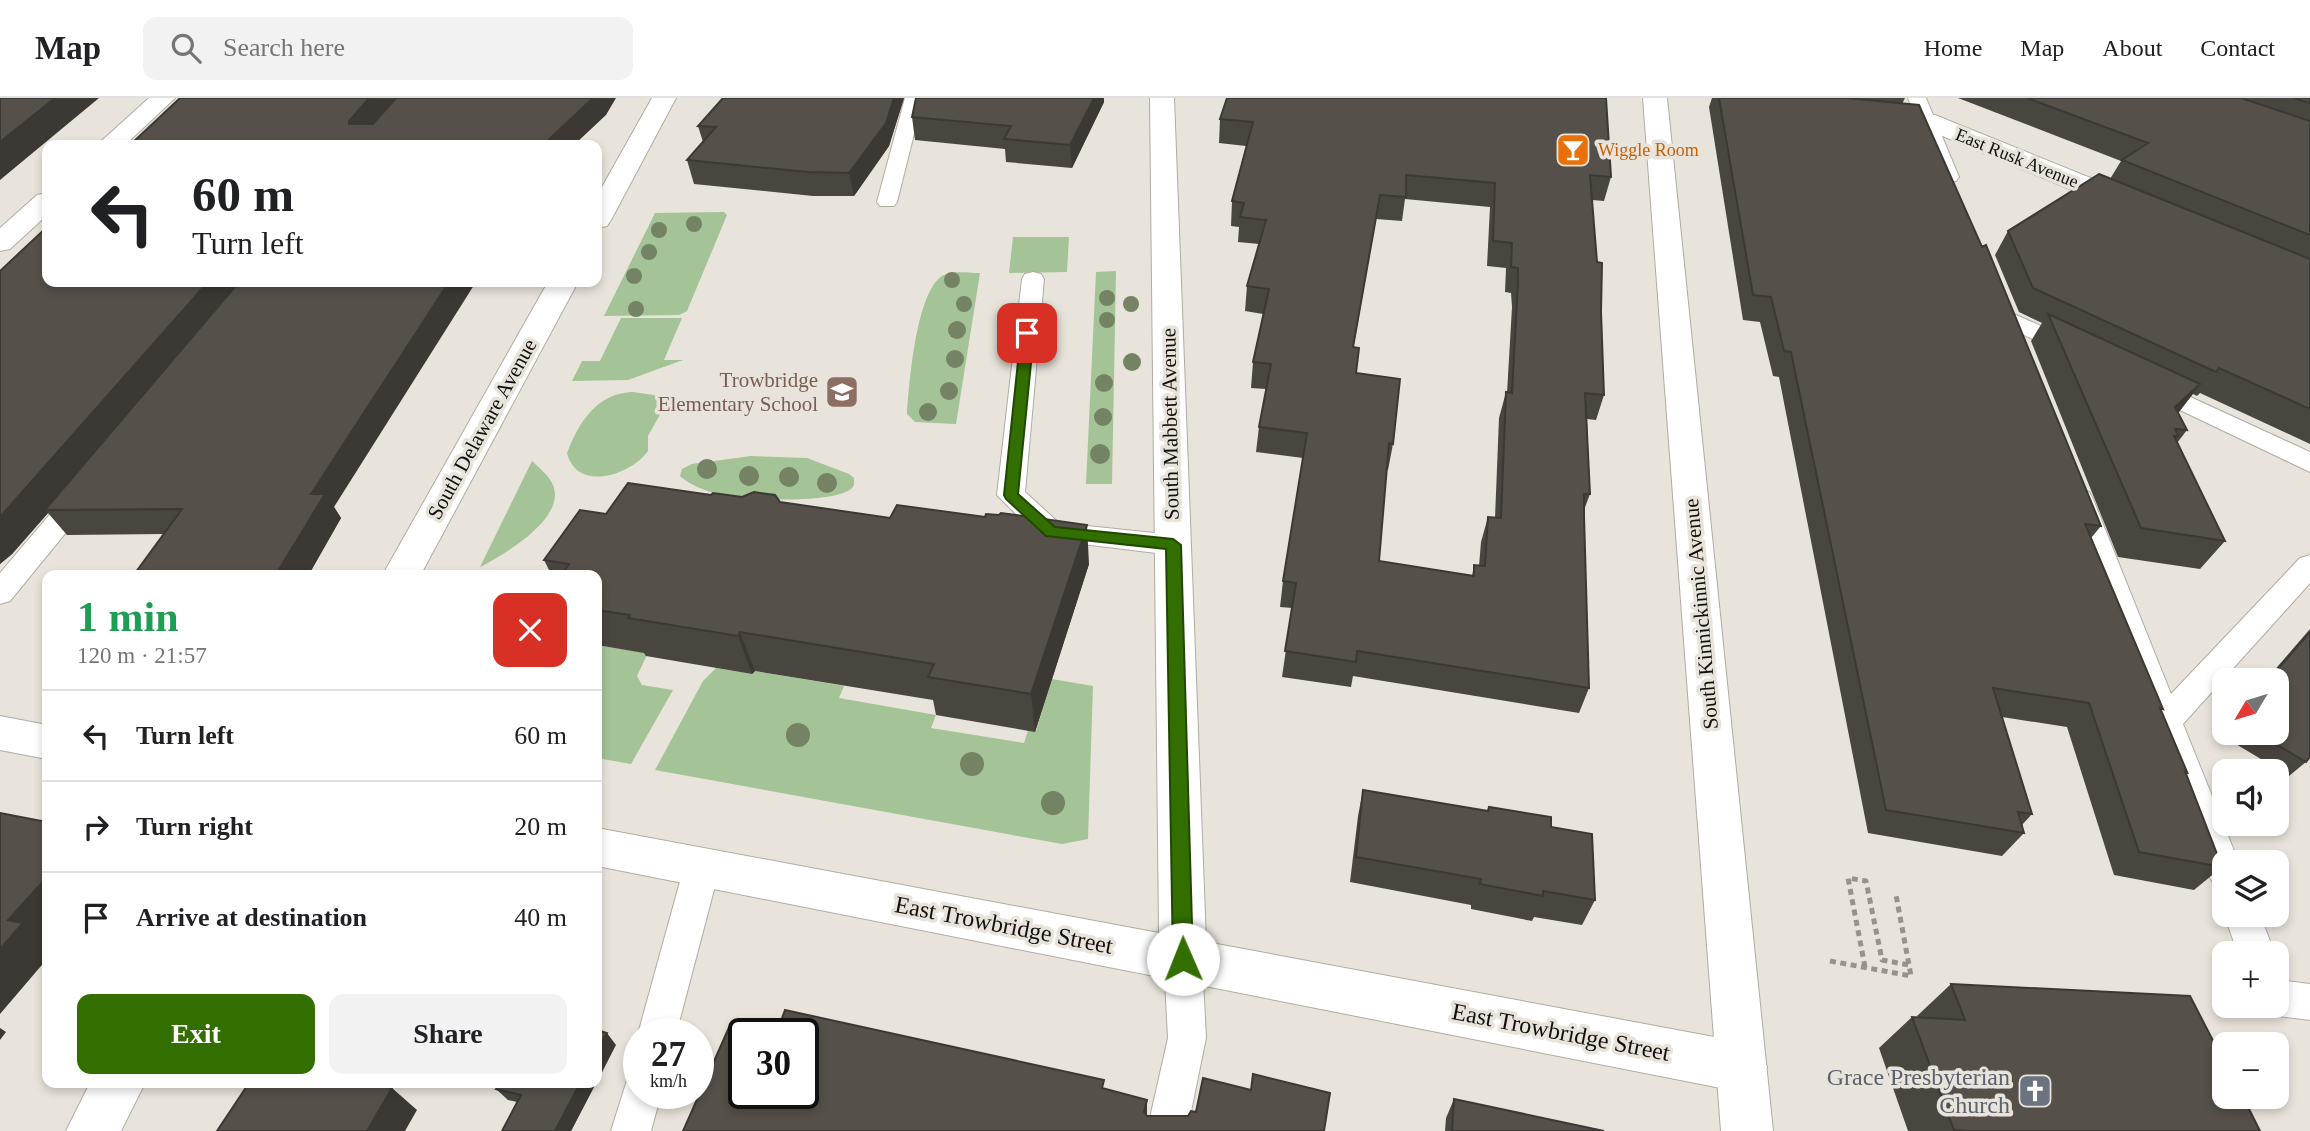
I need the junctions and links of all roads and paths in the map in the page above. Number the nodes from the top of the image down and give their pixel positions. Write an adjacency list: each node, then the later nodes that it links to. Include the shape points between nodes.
1 (163, 98): 8 (street)
2 (664, 98): 12 (street)
3 (914, 98): 10 (lane)
4 (1162, 98): 23 (street, South Mabbett Avenue)
5 (1655, 98): 41 (street, South Kinnickinnic Avenue)
6 (1921, 109): 7 (street, East Rusk Avenue); 9 (lane); 13 (street, East Rusk Avenue)
7 (1845, 112)
8 (116, 140)
9 (1957, 194)
10 (887, 201)
11 (42, 205): 14 (street)
12 (602, 211)
13 (2156, 215)
14 (0, 243)
15 (1033, 279): 23 (lane, via 1011,495 1051,532)
16 (560, 287): 25 (street, South Delaware Avenue)
17 (2022, 357): 18 (lane, via 2002,305)
18 (2095, 360)
19 (2133, 378): 20 (lane)
20 (2310, 463)
21 (2069, 474): 27 (lane)
22 (98, 475): 26 (lane)
23 (1173, 545): 34 (street, South Mabbett Avenue)
24 (2310, 565): 27 (lane)
25 (404, 570)
26 (0, 593)
27 (2166, 721): 31 (lane)
28 (0, 733): 29 (street)
29 (42, 741)
30 (602, 848): 32 (street, East Trowbridge Street)
31 (2216, 850)
32 (702, 867): 34 (street, East Trowbridge Street); 40 (lane)
33 (1896, 895): 36 (path)
34 (1183, 959): 41 (street, East Trowbridge Street); 46 (lane, via 1187,1038)
35 (1830, 961): 37 (path)
36 (1909, 965): 37 (path, via 1911,976); 37 (path, via 1882,960 1866,881 1848,878)
37 (1865, 967)
38 (2289, 999): 39 (lane)
39 (2310, 1002)
40 (661, 1018)
41 (1741, 1067): 47 (street, South Kinnickinnic Avenue)
42 (116, 1088): 44 (street)
43 (637, 1109): 45 (lane)
44 (92, 1131)
45 (631, 1131)
46 (1167, 1131)
47 (1747, 1131)

